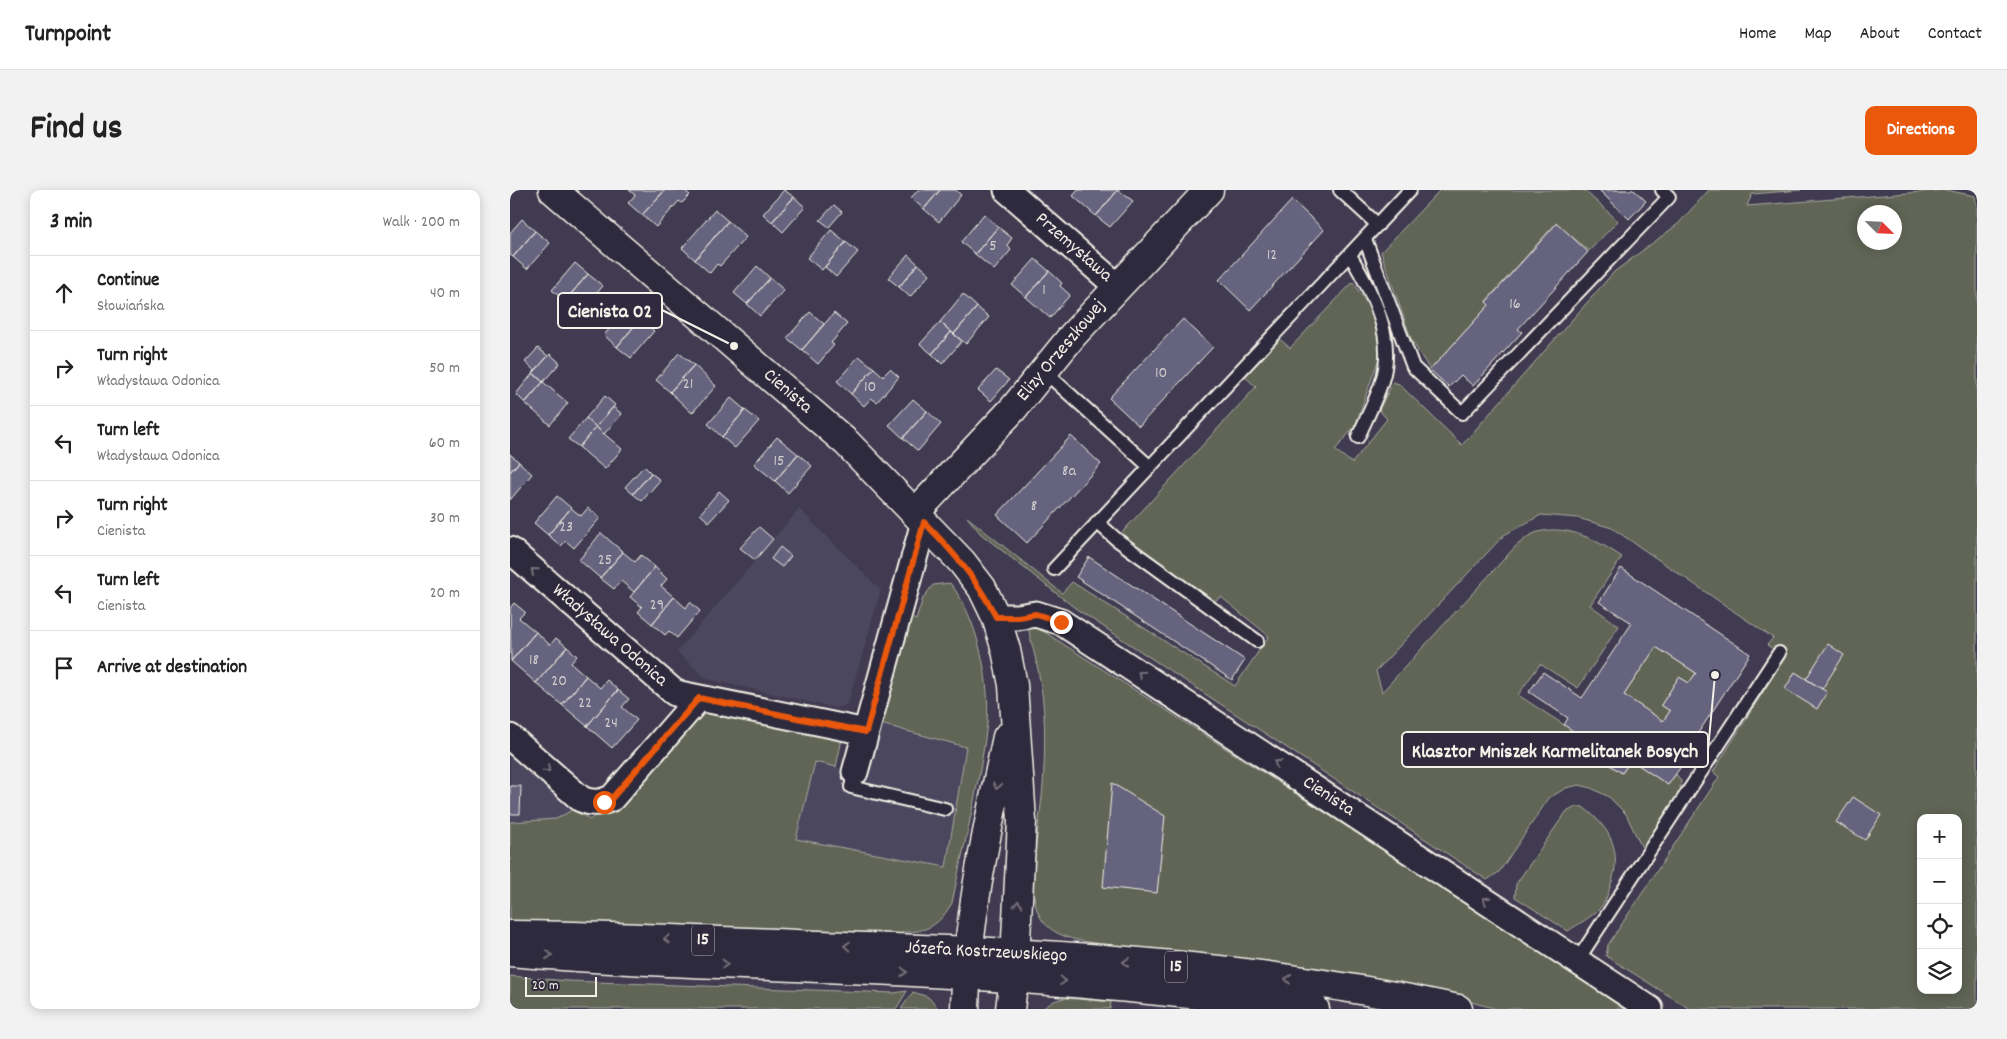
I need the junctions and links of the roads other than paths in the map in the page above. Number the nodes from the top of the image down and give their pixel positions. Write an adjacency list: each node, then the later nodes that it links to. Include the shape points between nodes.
1 (553, 190): 14 (street, Cienista, via 847,443)
2 (1007, 190): 10 (street, Przemysława)
3 (1209, 190): 10 (street, Elizy Orzeszkowej)
4 (1340, 190): 7 (lane)
5 (1410, 190): 7 (lane)
6 (1662, 190): 8 (lane, via 1669,197 1462,413 1413,367)
7 (1378, 224): 8 (lane)
8 (1365, 239): 9 (lane)
9 (1350, 255): 12 (lane, via 1369,287 1387,346 1382,381); 13 (lane)
10 (1118, 287): 11 (street, Elizy Orzeszkowej)
11 (1044, 371): 13 (lane); 14 (street, Elizy Orzeszkowej)
12 (1358, 437)
13 (1150, 467): 15 (lane)
14 (920, 517): 18 (street, Cienista, via 982,588); 23 (street)
15 (1097, 522): 17 (lane); 19 (lane)
16 (510, 550): 21 (street, Władysława Odonica, one-way to 16, via 675,693)
17 (1054, 569)
18 (996, 617): 22 (street, Cienista, via 1006,650); 29 (street, Cienista, one-way to 18, via 1061,622 1036,614)
19 (1257, 641)
20 (1779, 653): 29 (lane)
21 (699, 698): 23 (street, Władysława Odonica); 24 (street, one-way to 21, via 581,799 592,804 604,802 612,798)
22 (1014, 704): 30 (street, Cienista, one-way to 30, via 978,884); 31 (street, Cienista, one-way to 22, via 1022,821)
23 (866, 732): 25 (street)
24 (510, 738)
25 (855, 772): 26 (lane, via 851,787)
26 (945, 809)
27 (510, 935): 30 (street, Józefa Kostrzewskiego / 15, one-way to 27)
28 (510, 952): 30 (street, Józefa Kostrzewskiego / 15, one-way to 30, via 588,959)
29 (1577, 960): 36 (street, Cienista)
30 (967, 963): 31 (street, Józefa Kostrzewskiego / 15); 32 (street, Cienista)
31 (1015, 966): 33 (street, Cienista); 34 (street, Józefa Kostrzewskiego / 15, one-way to 34, via 1178,992); 35 (street, Józefa Kostrzewskiego / 15, one-way to 31, via 1250,974)
32 (965, 1009)
33 (1010, 1009)
34 (1315, 1009)
35 (1458, 1009)
36 (1650, 1009)

